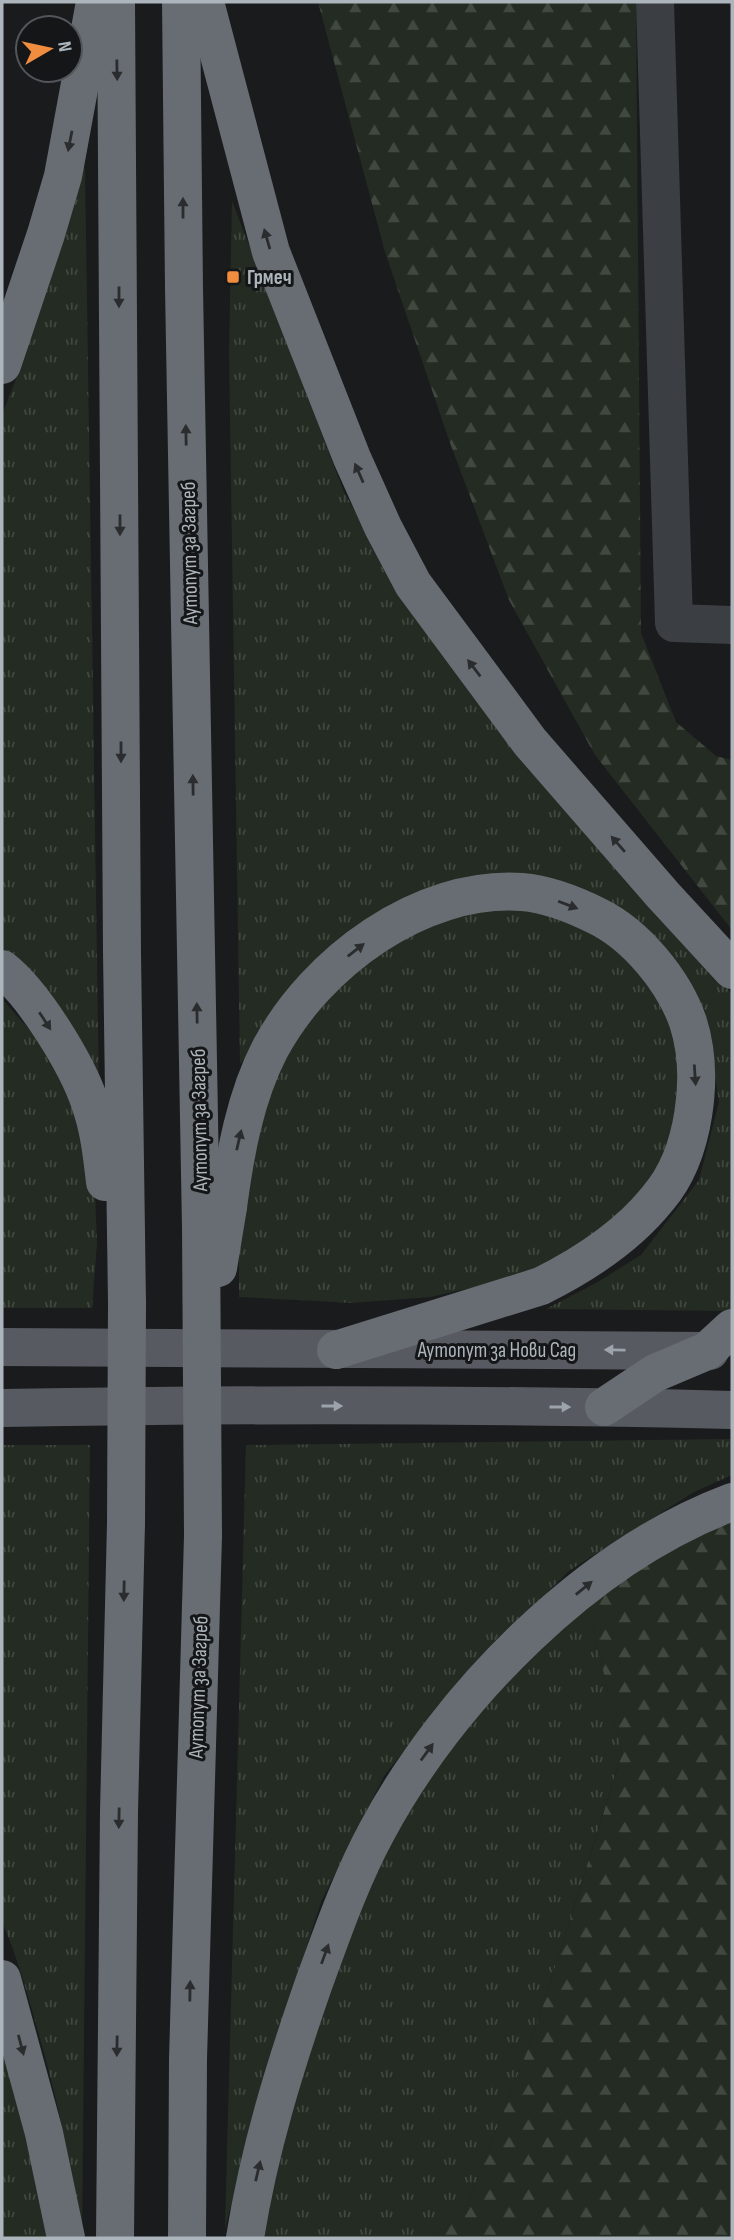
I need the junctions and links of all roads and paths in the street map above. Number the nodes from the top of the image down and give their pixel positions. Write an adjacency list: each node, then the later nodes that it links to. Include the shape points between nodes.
1 (95, 2): 6 (highway, one-way to 6, via 63,176)
2 (117, 2): 11 (highway, one-way to 11)
3 (181, 2): 10 (highway, Аутопут за Загреб, one-way to 3, via 184,302)
4 (205, 2): 9 (highway, one-way to 4, via 530,743 413,583 352,458 271,252)
5 (655, 2): 7 (street, via 674,623)
6 (2, 365)
7 (732, 625)
8 (2, 969): 11 (highway, one-way to 11, via 32,1001 90,1102)
9 (732, 970)
10 (215, 1217): 14 (highway, one-way to 14, via 270,1049 319,982 398,921 467,897 523,892 599,917 653,960 688,1022 696,1084 680,1163 660,1197 601,1251 541,1286); 22 (highway, Аутопут за Загреб, one-way to 10, bridge, via 203,1536 201,1381)
11 (127, 1303): 21 (highway, one-way to 21, bridge)
12 (724, 1344): 14 (main road, Аутопут за Нови Сад, one-way to 14); 15 (highway, via 655,1373)
13 (2, 1347): 14 (main road, Аутопут за Нови Сад)
14 (336, 1350)
15 (604, 1407): 16 (main road, one-way to 15); 17 (main road)
16 (2, 1408)
17 (732, 1410)
18 (732, 1502): 23 (highway, one-way to 18, via 260,2161 289,2054 357,1870 404,1786 462,1706 541,1622 621,1559)
19 (2, 1979): 20 (highway, one-way to 20, via 44,2133)
20 (66, 2238)
21 (115, 2238)
22 (187, 2238)
23 (246, 2238)

